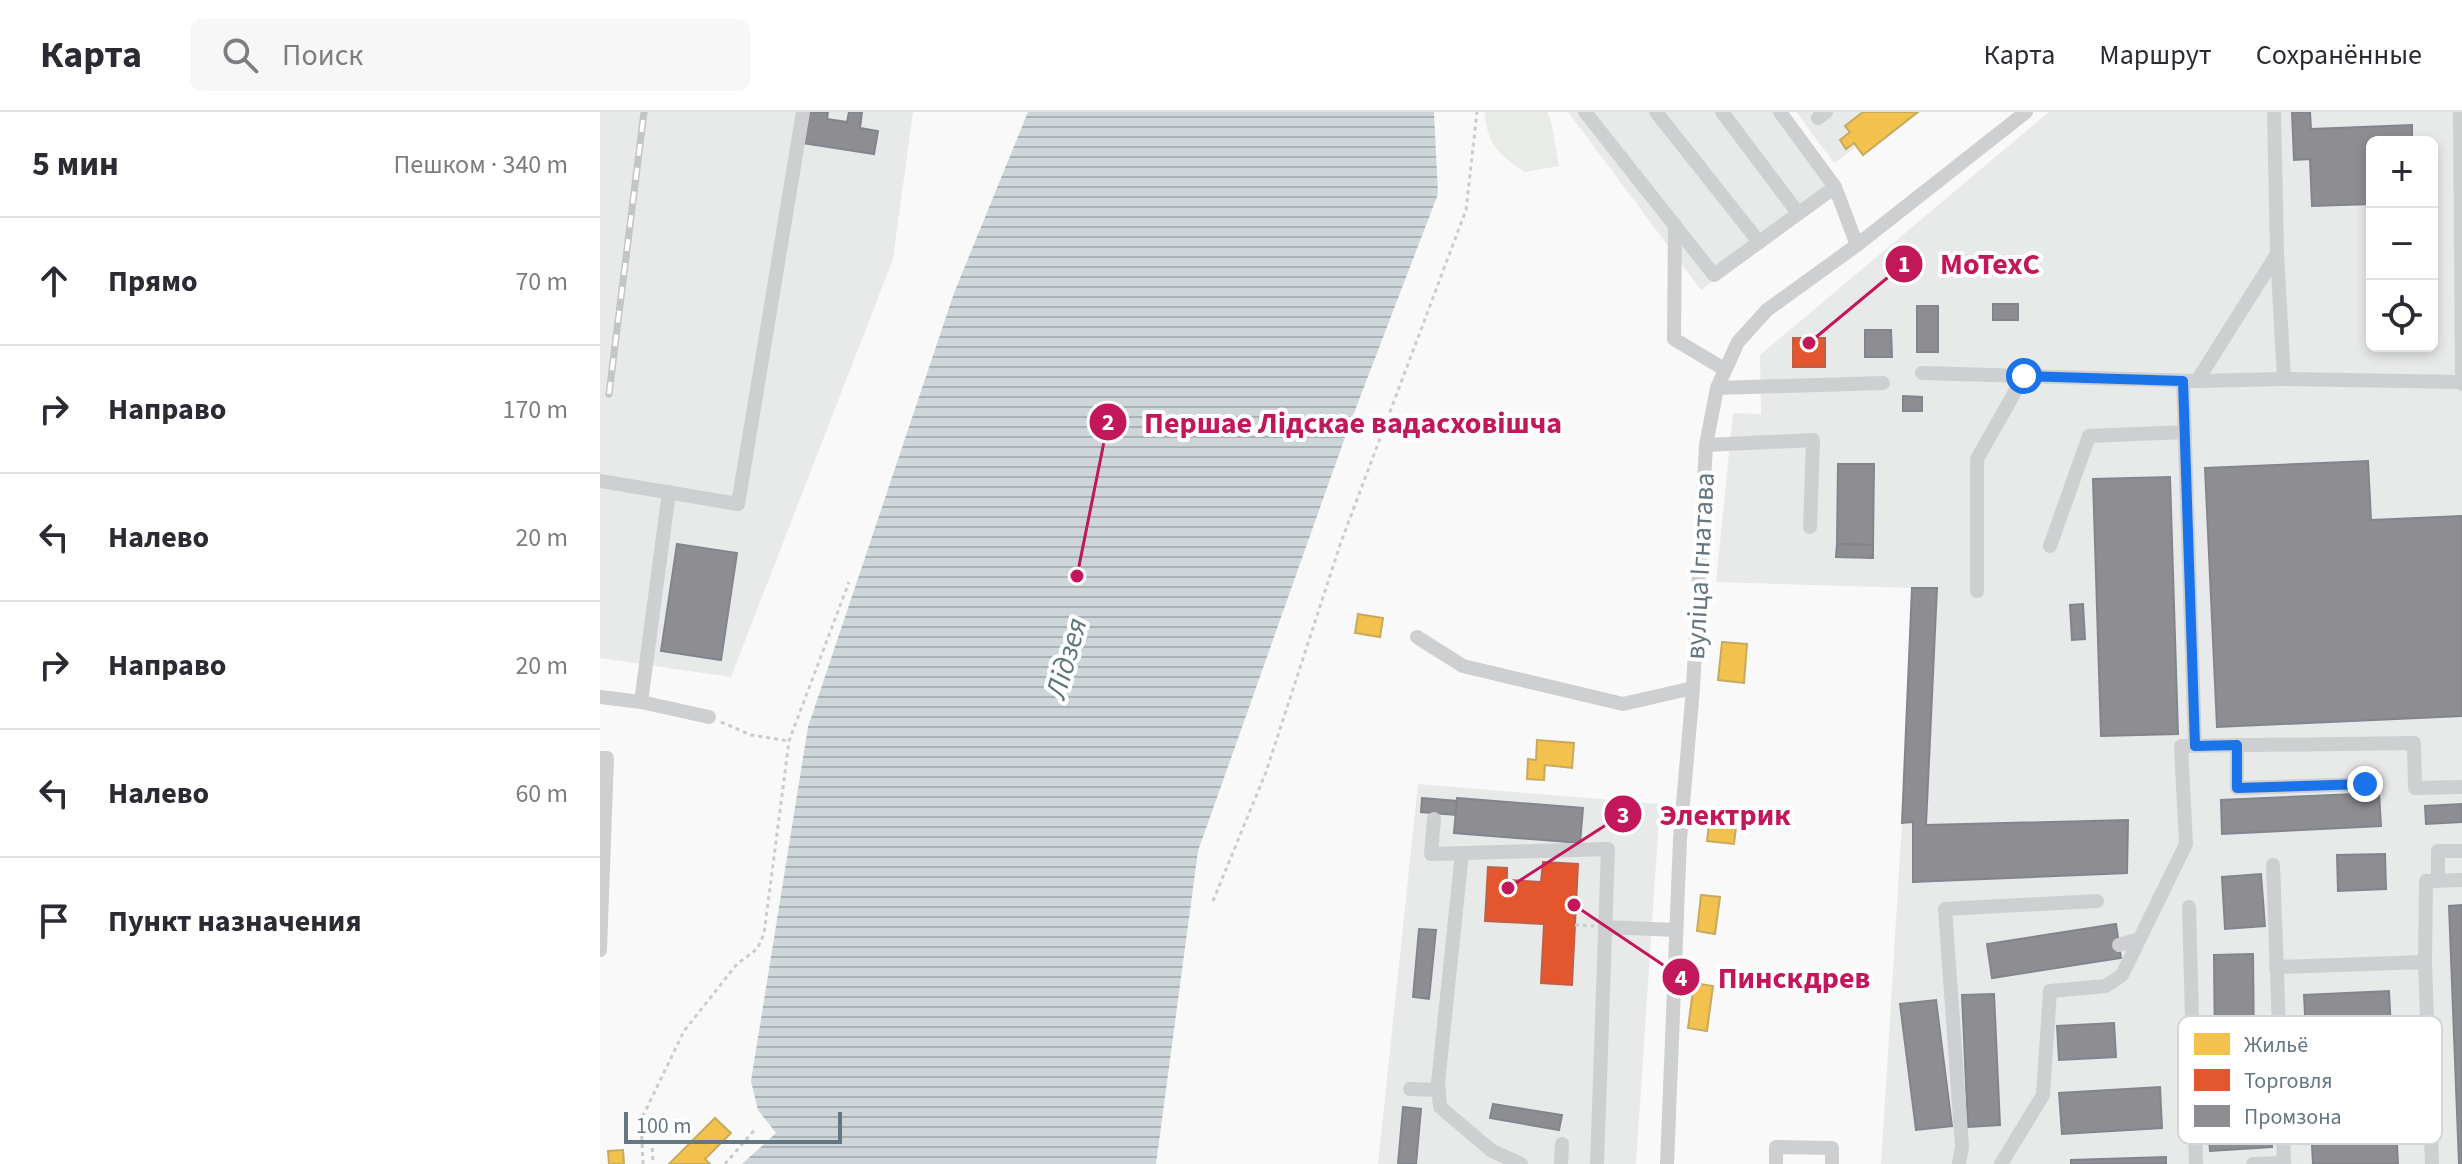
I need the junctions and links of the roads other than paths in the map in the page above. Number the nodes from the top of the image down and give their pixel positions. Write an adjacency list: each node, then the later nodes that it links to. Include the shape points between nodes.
1 (803, 112): 26 (street, via 738,504)
2 (1585, 112): 11 (street)
3 (1656, 112): 12 (street)
4 (1722, 112): 10 (street)
5 (1780, 112): 9 (street)
6 (2026, 112): 13 (street, вуліца Ігнатава)
7 (2274, 112): 14 (street)
8 (2460, 112): 21 (street)
9 (1835, 187): 10 (street); 13 (street)
10 (1798, 213): 12 (street)
11 (1675, 225): 12 (street, via 1714,275); 15 (street, via 1674,339)
12 (1759, 242)
13 (1857, 245): 15 (street, вуліца Ігнатава, via 1767,310 1738,342)
14 (2277, 253): 18 (street); 19 (street)
15 (1724, 369): 22 (street, вуліца Ігнатава)
16 (1922, 373): 17 (street)
17 (2024, 376): 19 (street); 29 (street, via 1977,459)
18 (2284, 379): 19 (street); 21 (street)
19 (2190, 381): 23 (street)
20 (1883, 383): 22 (street)
21 (2462, 383)
22 (1717, 388): 24 (street, вуліца Ігнатава)
23 (2185, 432): 28 (street, via 2089,436); 36 (street)
24 (1706, 445): 27 (street, via 1813,440); 31 (street, вуліца Ігнатава)
25 (600, 481): 26 (street)
26 (669, 492): 33 (street)
27 (1810, 527)
28 (2050, 546)
29 (1977, 591)
30 (1417, 637): 31 (street, via 1463,666 1623,704)
31 (1693, 688): 49 (street, вуліца Ігнатава)
32 (600, 697): 33 (street)
33 (641, 702): 34 (street)
34 (709, 717)
35 (2237, 745): 36 (street); 38 (street, via 2237,788); 39 (street, via 2414,743 2415,788)
36 (2195, 746): 50 (street, via 2181,746 2186,844)
37 (600, 758): 52 (street, via 607,758)
38 (2365, 784)
39 (2462, 787)
40 (1434, 819): 42 (street, via 1431,854)
41 (2462, 851): 45 (street, via 2438,851)
42 (1462, 853): 48 (street, via 1608,849); 59 (street)
43 (2273, 865): 54 (street)
44 (2462, 880): 45 (street)
45 (2438, 881): 53 (street, via 2426,881)
46 (2097, 901): 70 (street, via 1945,909)
47 (2189, 907): 55 (street)
48 (1605, 927): 49 (street); 66 (street)
49 (1676, 930): 67 (street, вуліца Ігнатава)
50 (2139, 939): 51 (street); 71 (street, via 2122,975 2106,986 2050,991 2043,1095)
51 (2119, 945)
52 (600, 950)
53 (2425, 962): 54 (street); 57 (street)
54 (2276, 967): 56 (street)
55 (2192, 1016)
56 (2278, 1016)
57 (2427, 1016)
58 (1410, 1089): 59 (street)
59 (1439, 1090): 64 (street, via 1440,1107 1492,1151)
60 (1562, 1144): 65 (street)
61 (2195, 1144): 72 (street)
62 (2431, 1144): 74 (street)
63 (2284, 1163): 73 (street)
64 (1521, 1164)
65 (1561, 1164)
66 (1597, 1164)
67 (1667, 1164)
68 (1776, 1164): 69 (street, via 1776,1147 1832,1148)
69 (1832, 1164)
70 (1959, 1164)
71 (2001, 1164)
72 (2196, 1164)
73 (2253, 1164)
74 (2432, 1164)

